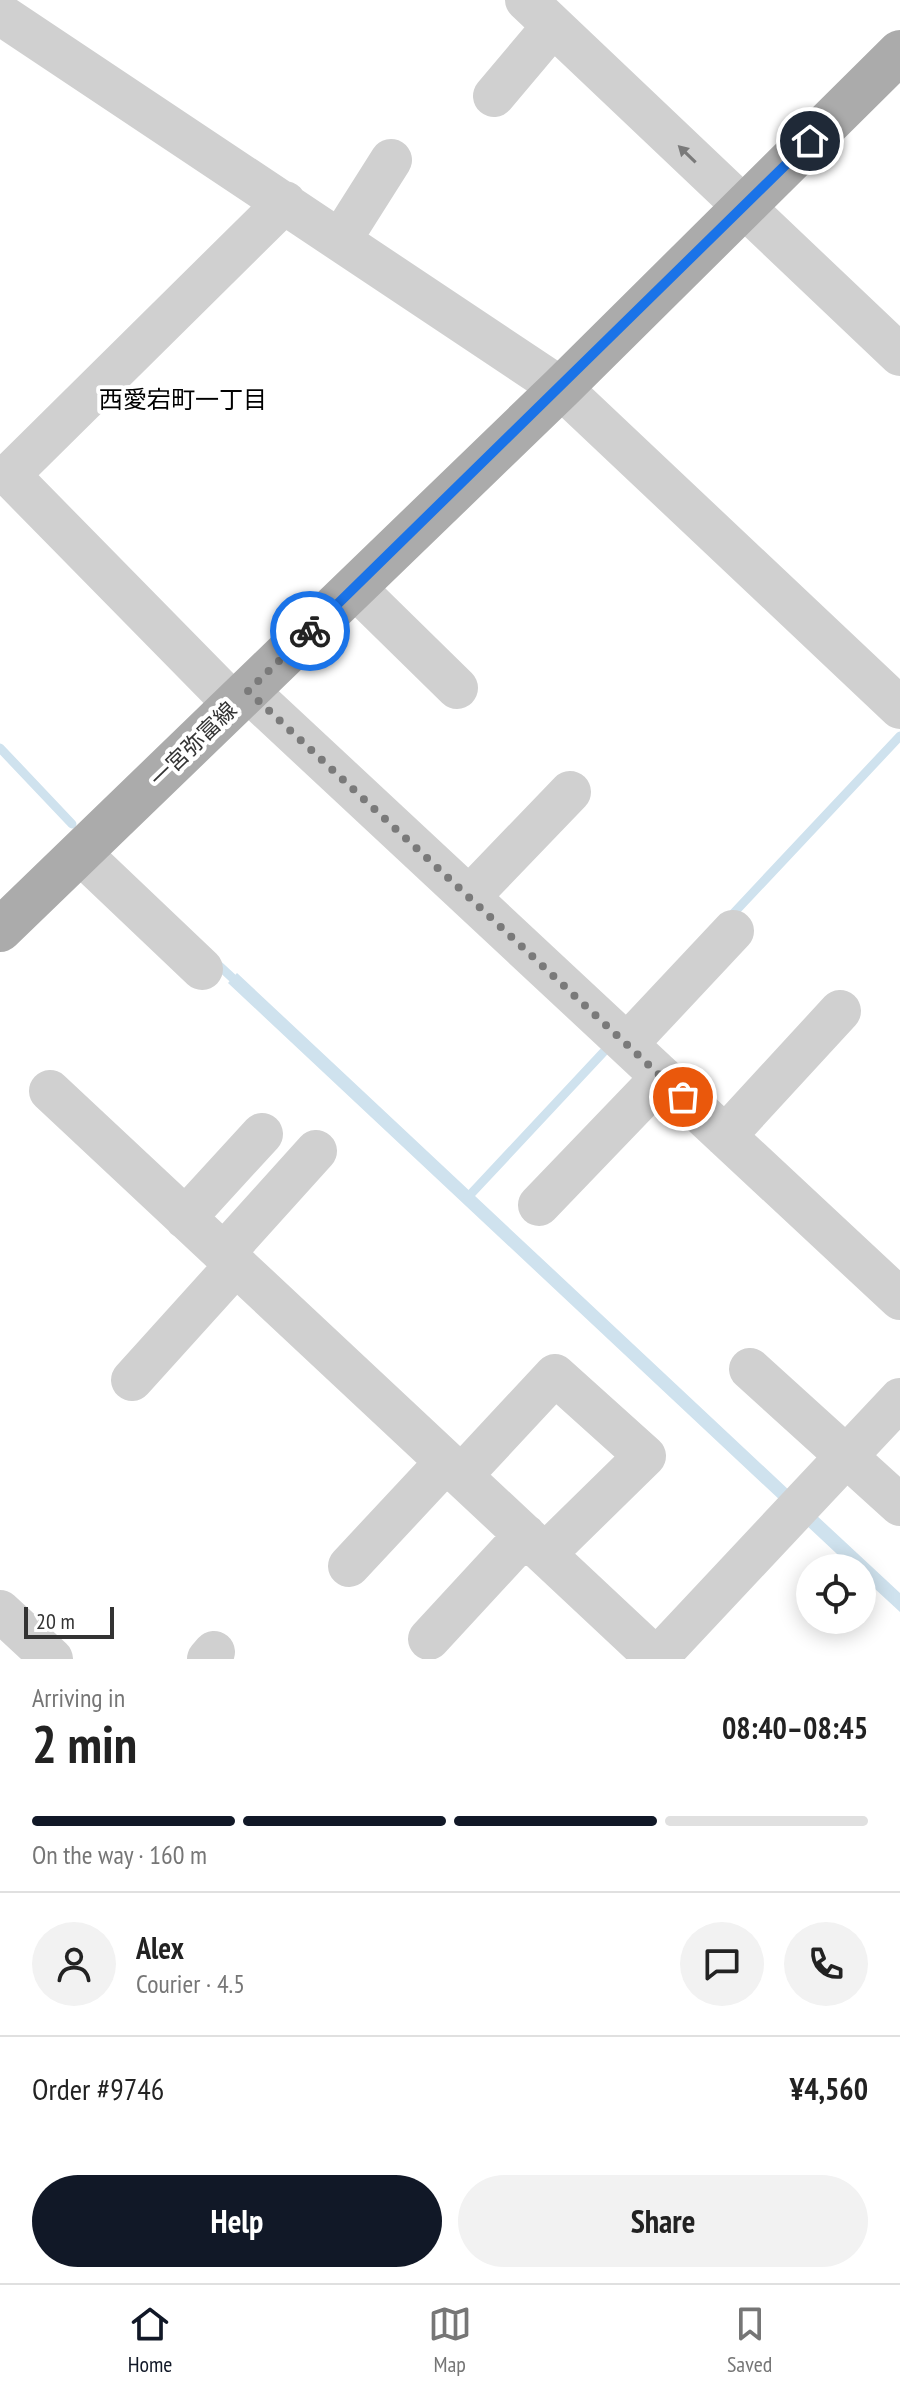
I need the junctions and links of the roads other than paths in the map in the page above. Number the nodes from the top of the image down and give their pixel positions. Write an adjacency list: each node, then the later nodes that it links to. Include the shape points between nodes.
1 (540, 13): 4 (street); 7 (street, one-way to 1)
2 (0, 14): 6 (street)
3 (900, 52): 7 (main road, 一宮弥富線)
4 (494, 96)
5 (391, 160): 8 (street)
6 (285, 202): 8 (street); 11 (street)
7 (743, 208): 9 (street); 10 (main road, 一宮弥富線)
8 (341, 239): 10 (street)
9 (900, 355)
10 (561, 388): 12 (main road, 一宮弥富線); 15 (street)
11 (4, 474): 14 (street)
12 (355, 588): 13 (street); 14 (main road, 一宮弥富線)
13 (457, 688)
14 (241, 698): 17 (main road, 一宮弥富線); 18 (street)
15 (900, 708)
16 (570, 792): 18 (street)
17 (80, 853): 19 (main road, 一宮弥富線); 21 (street)
18 (469, 897): 23 (street)
19 (0, 930)
20 (733, 931): 23 (street)
21 (202, 969)
22 (840, 1011): 27 (street)
23 (627, 1044): 24 (street)
24 (662, 1077): 27 (street); 29 (street)
25 (50, 1091): 30 (street)
26 (262, 1134): 30 (street)
27 (725, 1136): 32 (street)
28 (316, 1151): 31 (street)
29 (539, 1205)
30 (185, 1218): 31 (street)
31 (230, 1259): 34 (street); 37 (street)
32 (900, 1299)
33 (750, 1369): 36 (street)
34 (132, 1380)
35 (900, 1399): 36 (street)
36 (845, 1458): 38 (street); 44 (street)
37 (454, 1469): 39 (street); 39 (street, via 555,1375 645,1456 574,1530); 40 (street)
38 (900, 1505)
39 (535, 1545): 42 (street); 44 (street)
40 (349, 1566)
41 (0, 1611): 43 (street)
42 (429, 1639)
43 (52, 1659)
44 (657, 1659)

